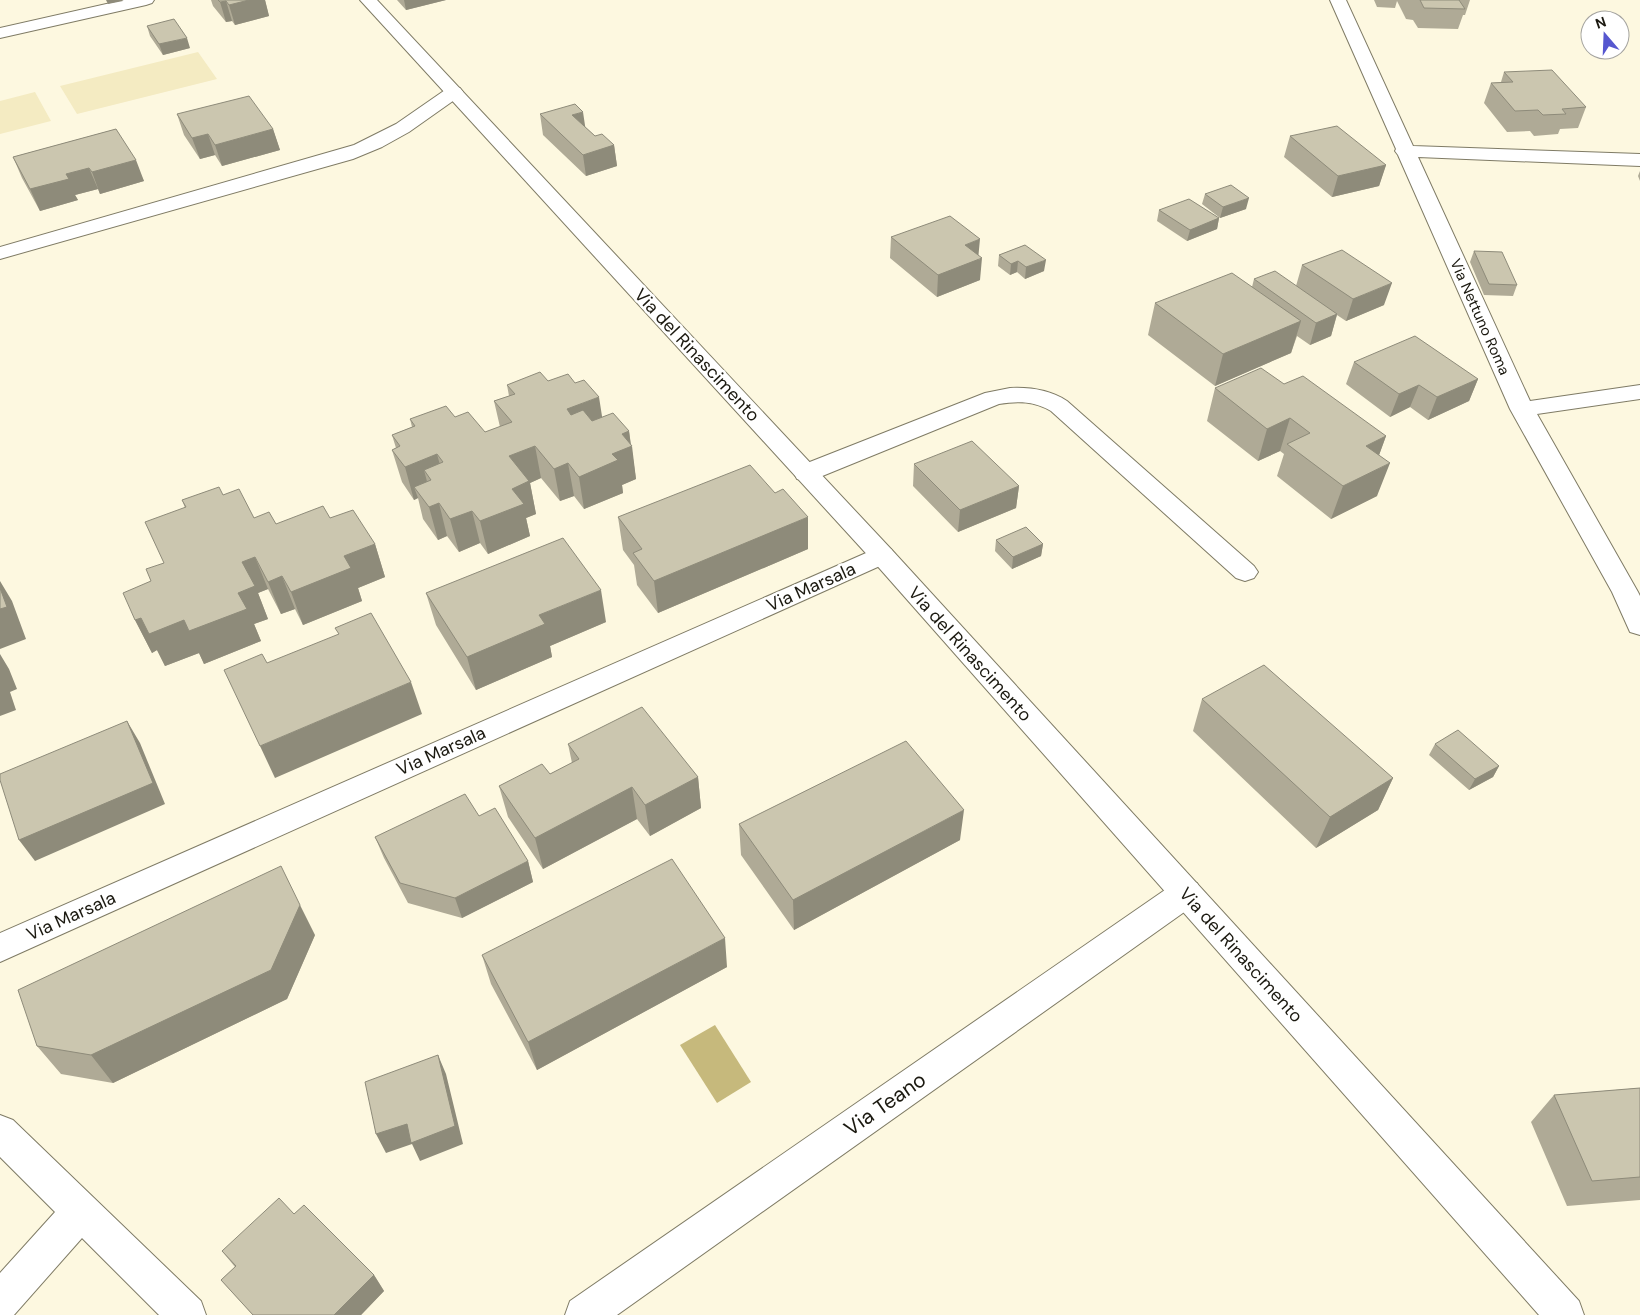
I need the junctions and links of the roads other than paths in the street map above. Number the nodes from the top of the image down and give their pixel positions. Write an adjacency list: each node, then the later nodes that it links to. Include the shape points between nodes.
1 (146, 0): 4 (street)
2 (368, 0): 5 (street, Via del Rinascimento)
3 (1338, 0): 6 (street, Via Nettuno Roma)
4 (0, 33)
5 (454, 92): 8 (street, via 372,146); 11 (street, Via del Rinascimento)
6 (1404, 151): 7 (street); 10 (street, Via Nettuno Roma)
7 (1640, 160)
8 (0, 253)
9 (1640, 392): 10 (street)
10 (1522, 409): 14 (street, Via Nettuno Roma, via 1625,592)
11 (806, 473): 12 (street, Via del Rinascimento); 13 (street, via 993,398 1011,395 1044,397 1059,406)
12 (882, 555): 15 (street, Via del Rinascimento); 16 (street, Via Marsala)
13 (1245, 572)
14 (1640, 625)
15 (1186, 894): 21 (street, Via Teano); 22 (street, Via del Rinascimento)
16 (0, 948)
17 (0, 1132): 18 (street)
18 (81, 1211): 19 (street); 20 (street)
19 (0, 1302)
20 (187, 1315)
21 (584, 1315)
22 (1565, 1315)

